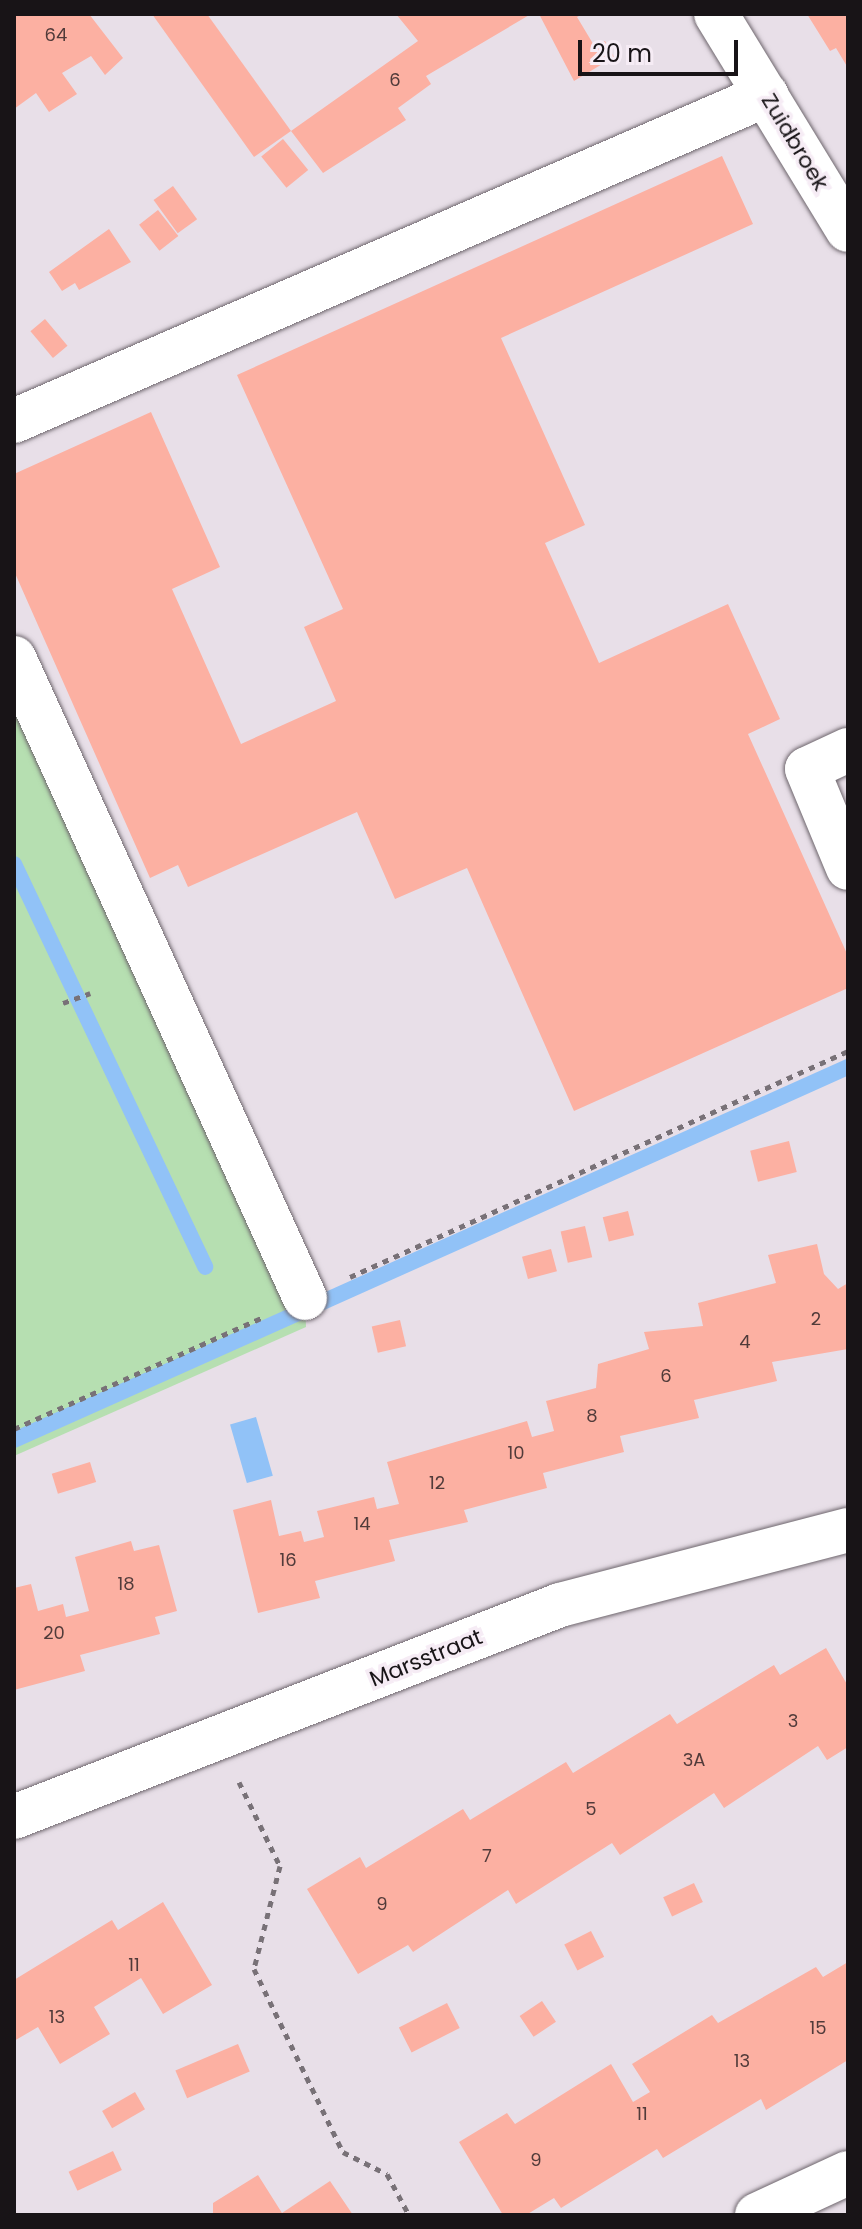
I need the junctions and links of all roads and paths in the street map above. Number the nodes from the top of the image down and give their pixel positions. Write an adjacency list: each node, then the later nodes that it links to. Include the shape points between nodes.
1 (716, 14): 2 (street, Zuidbroek)
2 (766, 95): 3 (street, Zuidbroek); 4 (street)
3 (848, 230)
4 (14, 421)
5 (14, 658): 11 (street)
6 (848, 750): 7 (street, via 807,769)
7 (848, 868)
8 (90, 993): 9 (path)
9 (63, 1003)
10 (848, 1051): 11 (path)
11 (305, 1298): 12 (path)
12 (14, 1429)
13 (848, 1530): 14 (street, Marsstraat, via 560,1605)
14 (211, 1743): 15 (street, Marsstraat); 17 (path, via 280,1866 254,1969 343,2152 387,2174)
15 (14, 1817)
16 (848, 2173): 18 (street)
17 (409, 2215)
18 (757, 2215)

